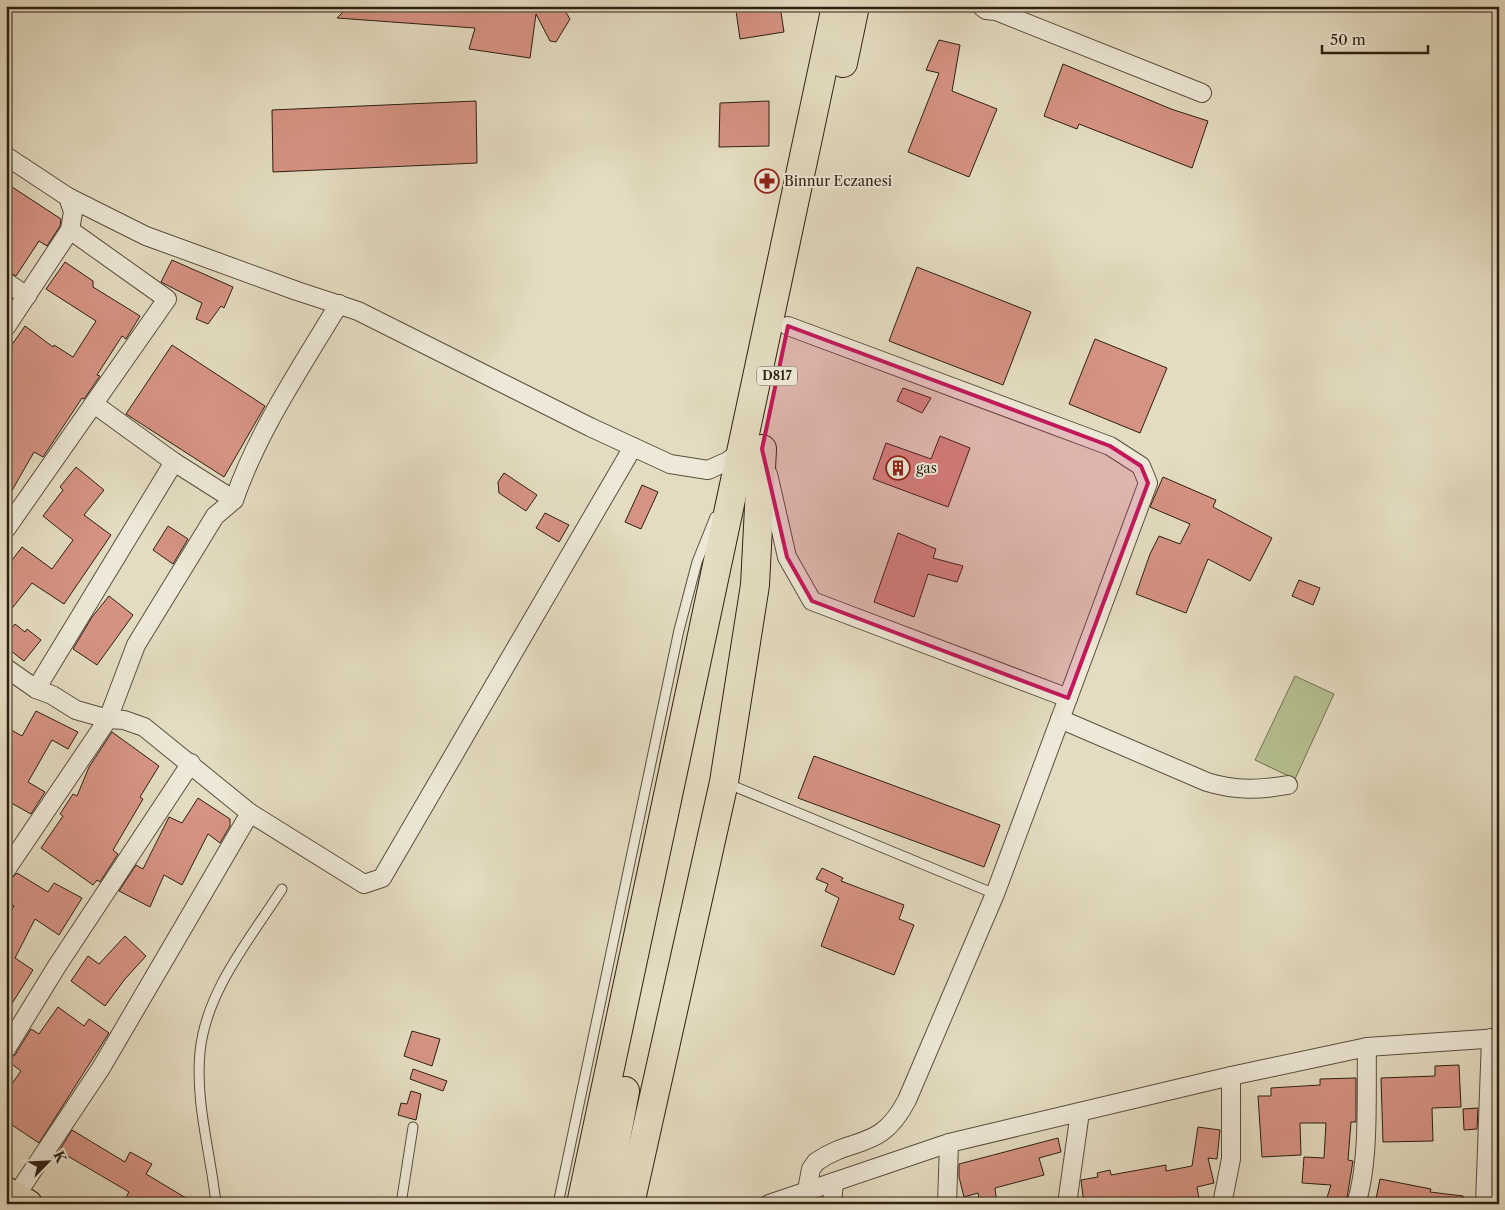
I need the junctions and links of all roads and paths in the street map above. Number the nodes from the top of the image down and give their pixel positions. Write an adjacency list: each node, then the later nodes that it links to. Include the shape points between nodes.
1 (836, 6): 15 (highway, D817)
2 (855, 6): 11 (highway, D817)
3 (981, 6): 4 (street)
4 (1202, 92)
5 (6, 156): 6 (street)
6 (68, 197): 7 (street, via 73,212); 10 (street, via 146,236)
7 (70, 230): 9 (street); 13 (street, via 167,299)
8 (6, 282): 9 (street)
9 (27, 296): 12 (street)
10 (339, 304): 14 (street, via 358,310); 17 (street, via 284,396 242,477)
11 (788, 326): 15 (highway, D817); 21 (street, via 1110,446 1141,466 1148,483)
12 (6, 327)
13 (94, 404): 16 (street); 18 (street)
14 (633, 448): 15 (street, via 670,464 708,470); 28 (street, via 382,878 364,884)
15 (752, 450): 21 (street, via 788,557 812,601); 24 (highway, D817); 26 (highway, via 755,585); 44 (lane, via 697,562 679,630)
16 (174, 462): 17 (street); 20 (street)
17 (234, 500): 22 (street, via 215,516 136,645)
18 (6, 529)
19 (6, 668): 20 (street)
20 (36, 689): 22 (street, via 76,710)
21 (1068, 698): 23 (street)
22 (108, 719): 25 (street, via 144,727); 29 (street)
23 (1060, 719): 27 (street, via 1198,779 1227,788 1256,790); 31 (street)
24 (689, 743): 45 (highway); 46 (highway)
25 (191, 764): 28 (street); 34 (street, via 57,966)
26 (724, 782): 31 (lane); 47 (highway)
27 (1288, 785)
28 (250, 813): 41 (street, via 101,1068)
29 (6, 870)
30 (282, 889): 42 (lane, via 215,998 200,1051 200,1083)
31 (995, 894): 40 (street, via 899,1115 881,1134 816,1162 811,1169)
32 (1495, 1038): 33 (street); 54 (street)
33 (1367, 1047): 35 (street); 53 (street, via 1366,1120)
34 (6, 1050)
35 (1231, 1076): 36 (street); 52 (street, via 1231,1159)
36 (1080, 1112): 38 (street); 51 (street)
37 (413, 1127): 43 (lane)
38 (949, 1143): 39 (street); 50 (street)
39 (834, 1182): 40 (street); 49 (street)
40 (807, 1190): 48 (street)
41 (15, 1198)
42 (216, 1204)
43 (401, 1204)
44 (558, 1204)
45 (582, 1204)
46 (604, 1204)
47 (630, 1204)
48 (770, 1204)
49 (832, 1204)
50 (947, 1204)
51 (1067, 1204)
52 (1222, 1204)
53 (1356, 1204)
54 (1485, 1204)

